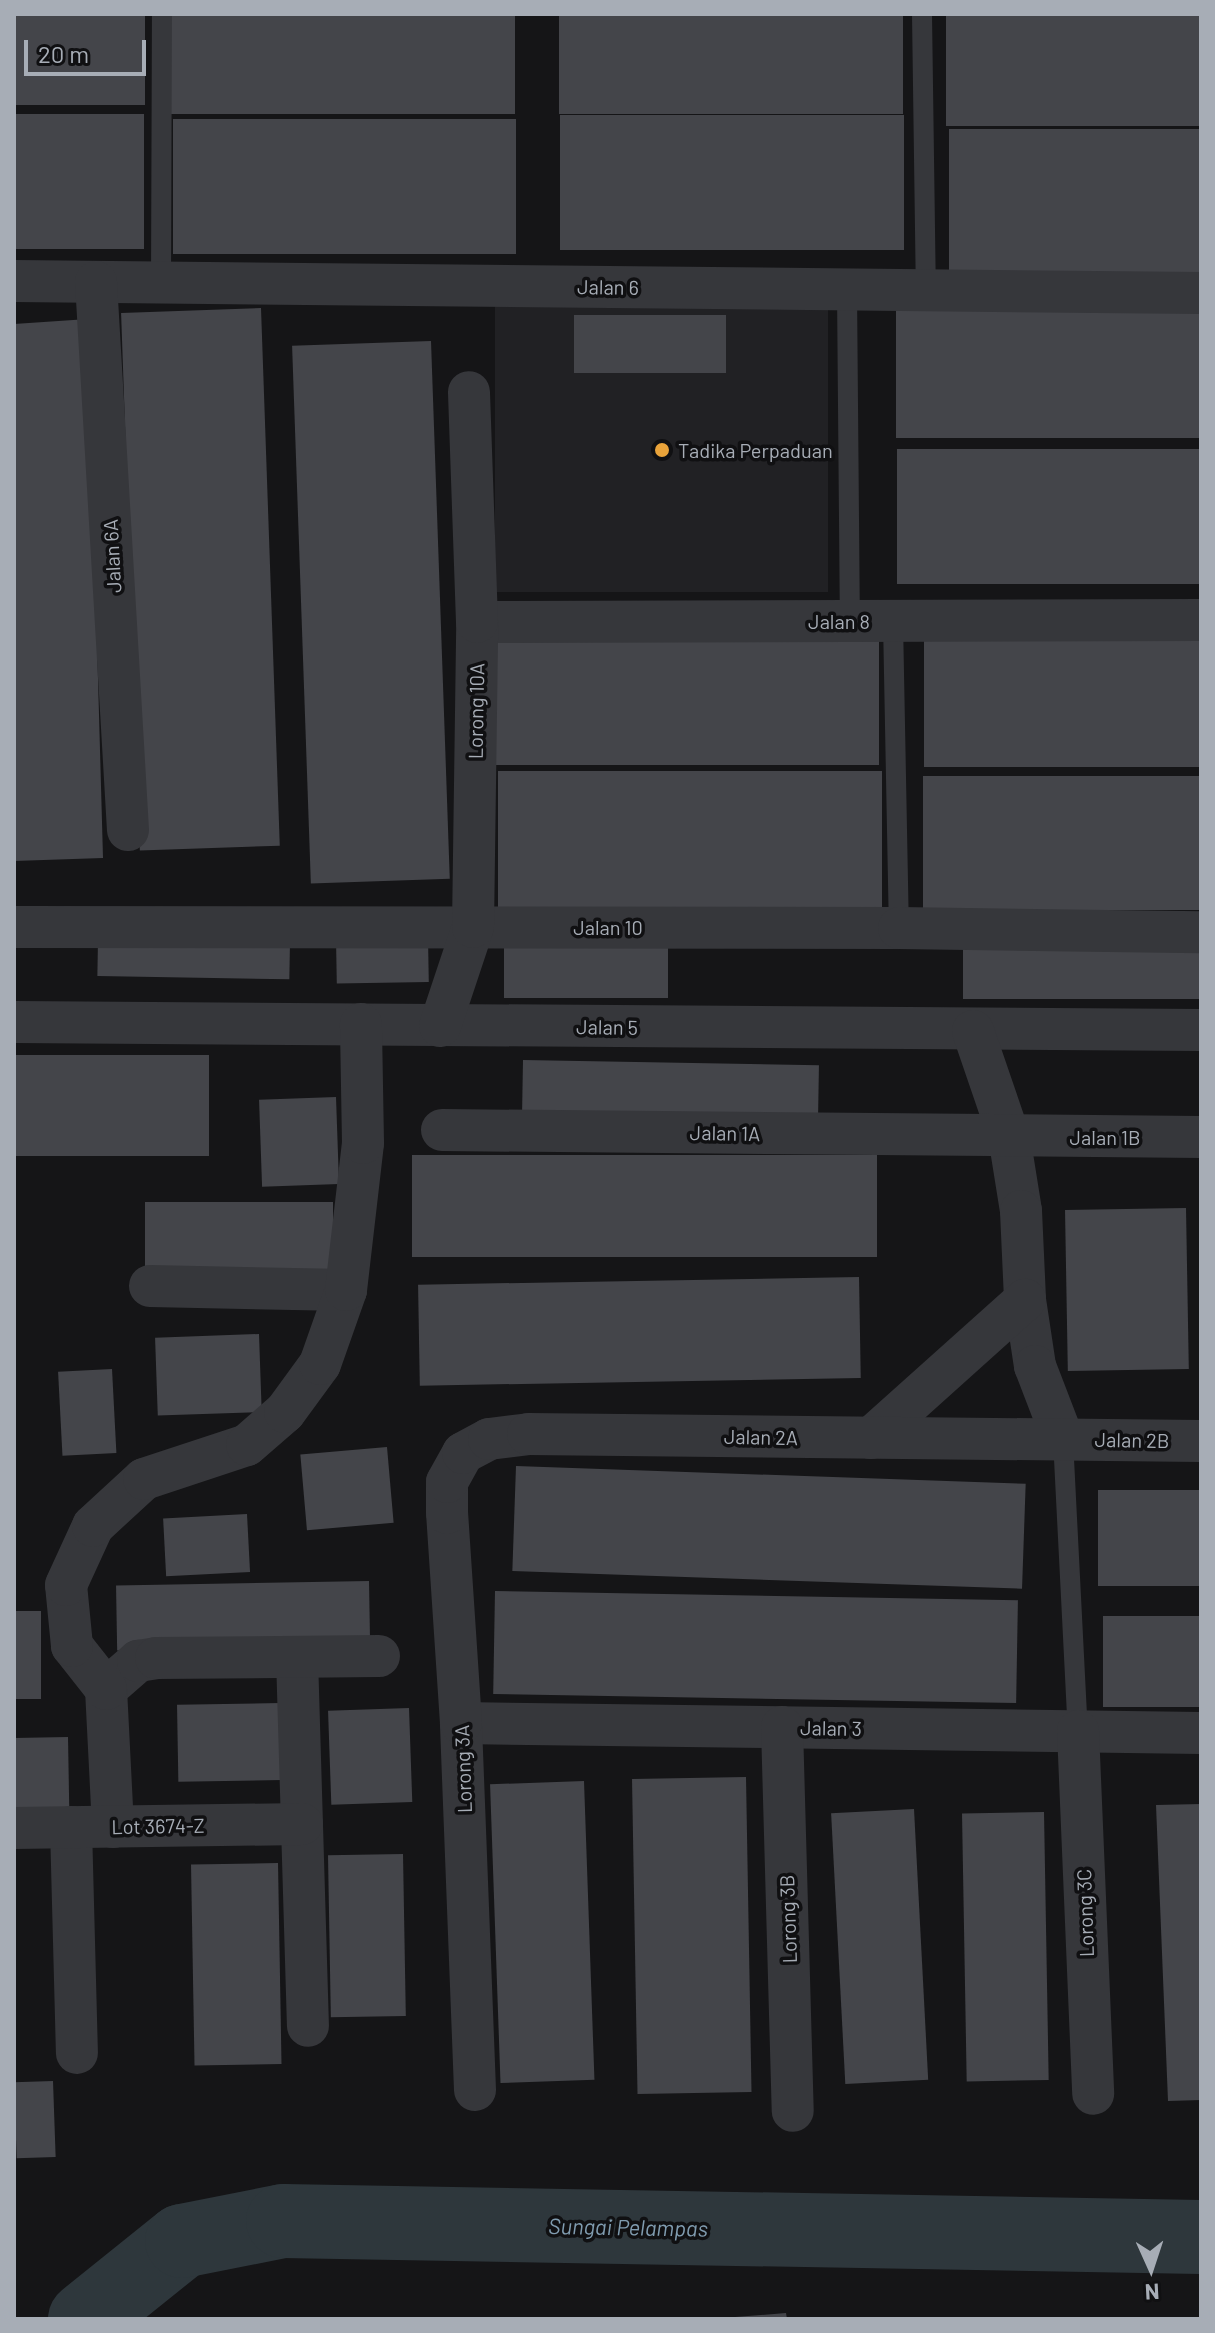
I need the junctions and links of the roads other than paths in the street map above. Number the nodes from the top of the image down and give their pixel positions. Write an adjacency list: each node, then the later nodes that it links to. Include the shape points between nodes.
1 (162, 14): 5 (lane)
2 (922, 14): 7 (lane)
3 (14, 281): 4 (street, Jalan 6)
4 (96, 282): 5 (street, Jalan 6); 14 (street, Jalan 6A)
5 (161, 283): 6 (street, Jalan 6)
6 (847, 290): 7 (street, Jalan 6); 11 (lane)
7 (926, 290): 8 (street, Jalan 6)
8 (1201, 293)
9 (469, 392): 13 (street, Lorong 10A)
10 (1201, 620): 12 (street, Jalan 8)
11 (850, 621): 12 (street, Jalan 8); 13 (street, Jalan 8)
12 (893, 621): 17 (lane)
13 (477, 622): 16 (street, Lorong 10A)
14 (128, 830)
15 (14, 927): 16 (street, Jalan 10)
16 (473, 927): 17 (street, Jalan 10); 21 (street, Lorong 10A)
17 (899, 928): 18 (street, Jalan 10)
18 (1201, 932)
19 (14, 1022): 20 (street, Jalan 5)
20 (361, 1024): 21 (street, Jalan 5); 28 (street, via 363,1143)
21 (440, 1026): 23 (street, Jalan 5)
22 (1201, 1030): 23 (street, Jalan 5)
23 (973, 1031): 25 (street)
24 (442, 1130): 25 (street, Jalan 1A)
25 (1009, 1136): 26 (street, Jalan 1B); 29 (street, via 1021,1211)
26 (1201, 1137)
27 (150, 1286): 28 (street)
28 (346, 1290): 36 (street, via 320,1364 285,1412 247,1445 144,1479 93,1526 66,1585 72,1646)
29 (1025, 1300): 30 (street); 31 (street, via 1035,1366)
30 (871, 1438): 31 (street, Jalan 2A); 33 (street, Jalan 2A, via 528,1434 489,1439)
31 (1063, 1439): 32 (street, Jalan 2B); 39 (lane)
32 (1201, 1441)
33 (463, 1453): 37 (street, Lorong 3A, via 447,1482)
34 (379, 1656): 35 (street)
35 (297, 1657): 36 (street, via 147,1660 124,1670); 41 (street)
36 (106, 1689): 43 (street)
37 (461, 1723): 38 (street, Jalan 3); 47 (street, Lorong 3A)
38 (782, 1727): 39 (street, Jalan 3); 49 (street, Lorong 3B)
39 (1078, 1731): 40 (street, Jalan 3); 48 (street, Lorong 3C)
40 (1201, 1733)
41 (302, 1824): 43 (street, Lot 3674-Z); 45 (street)
42 (71, 1827): 43 (street, Lot 3674-Z); 44 (street, Lot 3674-Z); 46 (street)
43 (113, 1827)
44 (14, 1828)
45 (308, 2026)
46 (77, 2053)
47 (475, 2090)
48 (1093, 2094)
49 (793, 2111)

